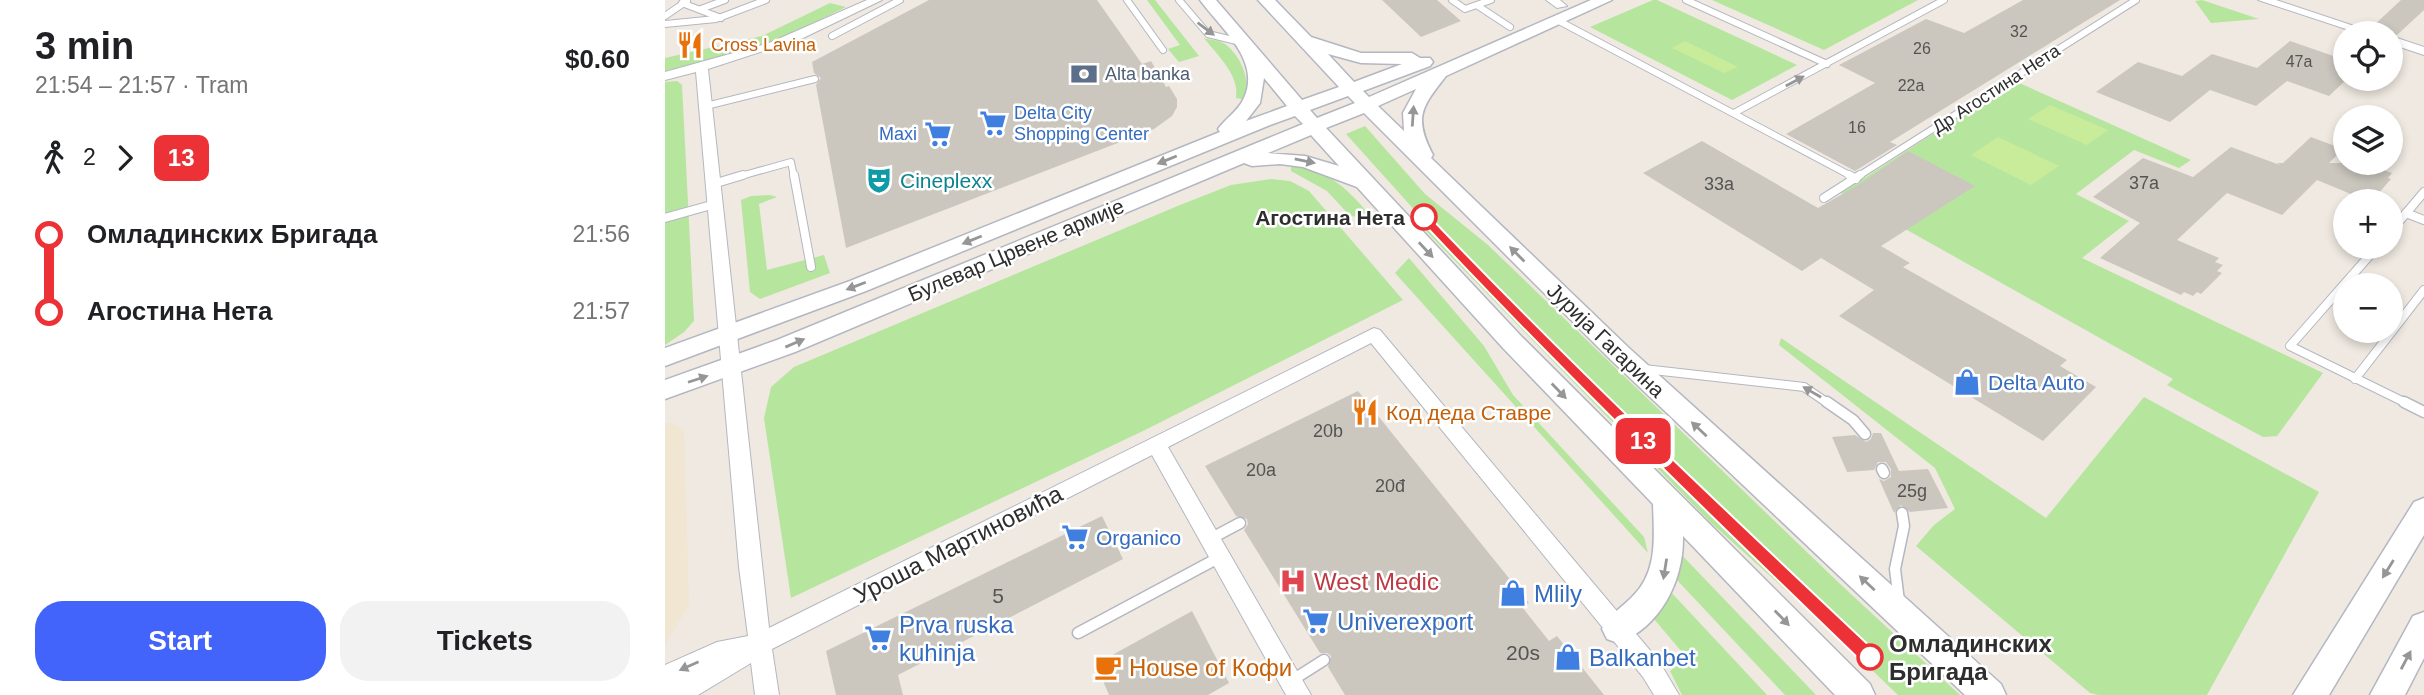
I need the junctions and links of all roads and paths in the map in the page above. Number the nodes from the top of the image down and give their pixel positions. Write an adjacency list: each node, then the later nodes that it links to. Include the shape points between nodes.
1 (725, 0): 19 (lane)
2 (766, 0): 22 (lane)
3 (876, 0): 34 (street, via 804,35)
4 (900, 0): 26 (lane)
5 (1127, 0): 30 (lane)
6 (1179, 0): 29 (lane, one-way to 29, via 1209,34)
7 (1207, 0): 29 (main road)
8 (1266, 0): 27 (main road, Јурија Гагарина)
9 (1452, 0): 18 (lane, via 1463,9)
10 (1579, 0): 20 (main road)
11 (1604, 0): 20 (main road)
12 (1686, 0): 33 (lane)
13 (1944, 0): 33 (lane)
14 (2136, 0): 47 (lane, Др Агостина Нета)
15 (2267, 0): 23 (street)
16 (686, 1): 19 (lane); 21 (lane)
17 (1488, 1): 18 (lane)
18 (1478, 6): 25 (lane)
19 (701, 9): 22 (lane)
20 (1557, 9): 25 (main road); 35 (main road); 42 (lane)
21 (665, 16)
22 (721, 18): 24 (lane)
23 (2333, 22)
24 (665, 24)
25 (1510, 27): 31 (main road)
26 (831, 36)
27 (1300, 36): 31 (main road, via 1336,53 1366,60); 38 (main road, Јурија Гагарина)
28 (2403, 44): 32 (street)
29 (1247, 47): 41 (main road); 44 (main road, via 1257,80 1254,99 1247,111)
30 (1163, 50)
31 (1457, 50): 38 (main road)
32 (2424, 51)
33 (1827, 64): 42 (lane, one-way to 33)
34 (702, 68): 36 (street); 40 (street)
35 (1441, 71): 39 (main road); 46 (main road, one-way to 35, via 1417,146 1411,117 1418,98)
36 (665, 76)
37 (815, 79): 40 (lane)
38 (1351, 89): 39 (main road, Јурија Гагарина); 41 (main road, Булевар Црвене армије)
39 (1366, 105): 43 (main road, Булевар Црвене армије); 46 (main road, Јурија Гагарина)
40 (706, 106): 48 (street)
41 (1299, 107): 43 (main road); 44 (main road, Булевар Црвене армије)
42 (1734, 113): 47 (lane)
43 (1314, 127): 45 (main road, Булевар Црвене армије); 49 (main road)
44 (1210, 142): 60 (main road, Булевар Црвене армије, one-way to 60)
45 (1214, 167): 49 (main road, one-way to 49, via 1251,160 1300,159 1333,170); 62 (main road, Булевар Црвене армије, one-way to 45)
46 (1430, 168): 63 (main road, Јурија Гагарина, one-way to 46)
47 (1856, 179): 51 (lane, Др Агостина Нета)
48 (713, 184): 52 (street); 58 (lane, via 791,162)
49 (1372, 192): 69 (main road, one-way to 69)
50 (2424, 192): 53 (lane)
51 (1824, 198)
52 (715, 204): 55 (lane); 60 (street)
53 (2406, 213): 54 (lane); 56 (lane)
54 (2403, 217)
55 (665, 218)
56 (2424, 220)
57 (2366, 259): 64 (lane, via 2290,346)
58 (811, 267)
59 (2424, 290): 64 (lane)
60 (729, 334): 61 (main road, Булевар Црвене армије); 62 (street)
61 (665, 357)
62 (731, 368): 65 (main road, Булевар Црвене армије, one-way to 62); 78 (street)
63 (1635, 368): 67 (lane, one-way to 63, via 1820,395 1798,385); 74 (main road, Јурија Гагарина, one-way to 63)
64 (2355, 379): 66 (lane)
65 (665, 390)
66 (2424, 412)
67 (1865, 434)
68 (1156, 444): 73 (street); 76 (street, via 1374,334); 78 (street, Уроша Мартиновића)
69 (1667, 501): 76 (main road, one-way to 76, via 1665,576 1652,600); 85 (main road, one-way to 85)
70 (2424, 510): 87 (main road, one-way to 87)
71 (1902, 513): 74 (lane, via 1904,526 1895,569)
72 (1240, 523): 73 (lane)
73 (1215, 548): 77 (lane); 81 (street)
74 (1903, 616): 86 (main road, Јурија Гагарина)
75 (2424, 626): 88 (main road, one-way to 75)
76 (1618, 629): 84 (street)
77 (1078, 633)
78 (760, 644): 80 (street, one-way to 80, via 717,653); 82 (street); 83 (street)
79 (1324, 660): 81 (lane)
80 (665, 677)
81 (1295, 688)
82 (674, 695)
83 (767, 695)
84 (1667, 695)
85 (1858, 695)
86 (1989, 695)
87 (2310, 695)
88 (2388, 695)

